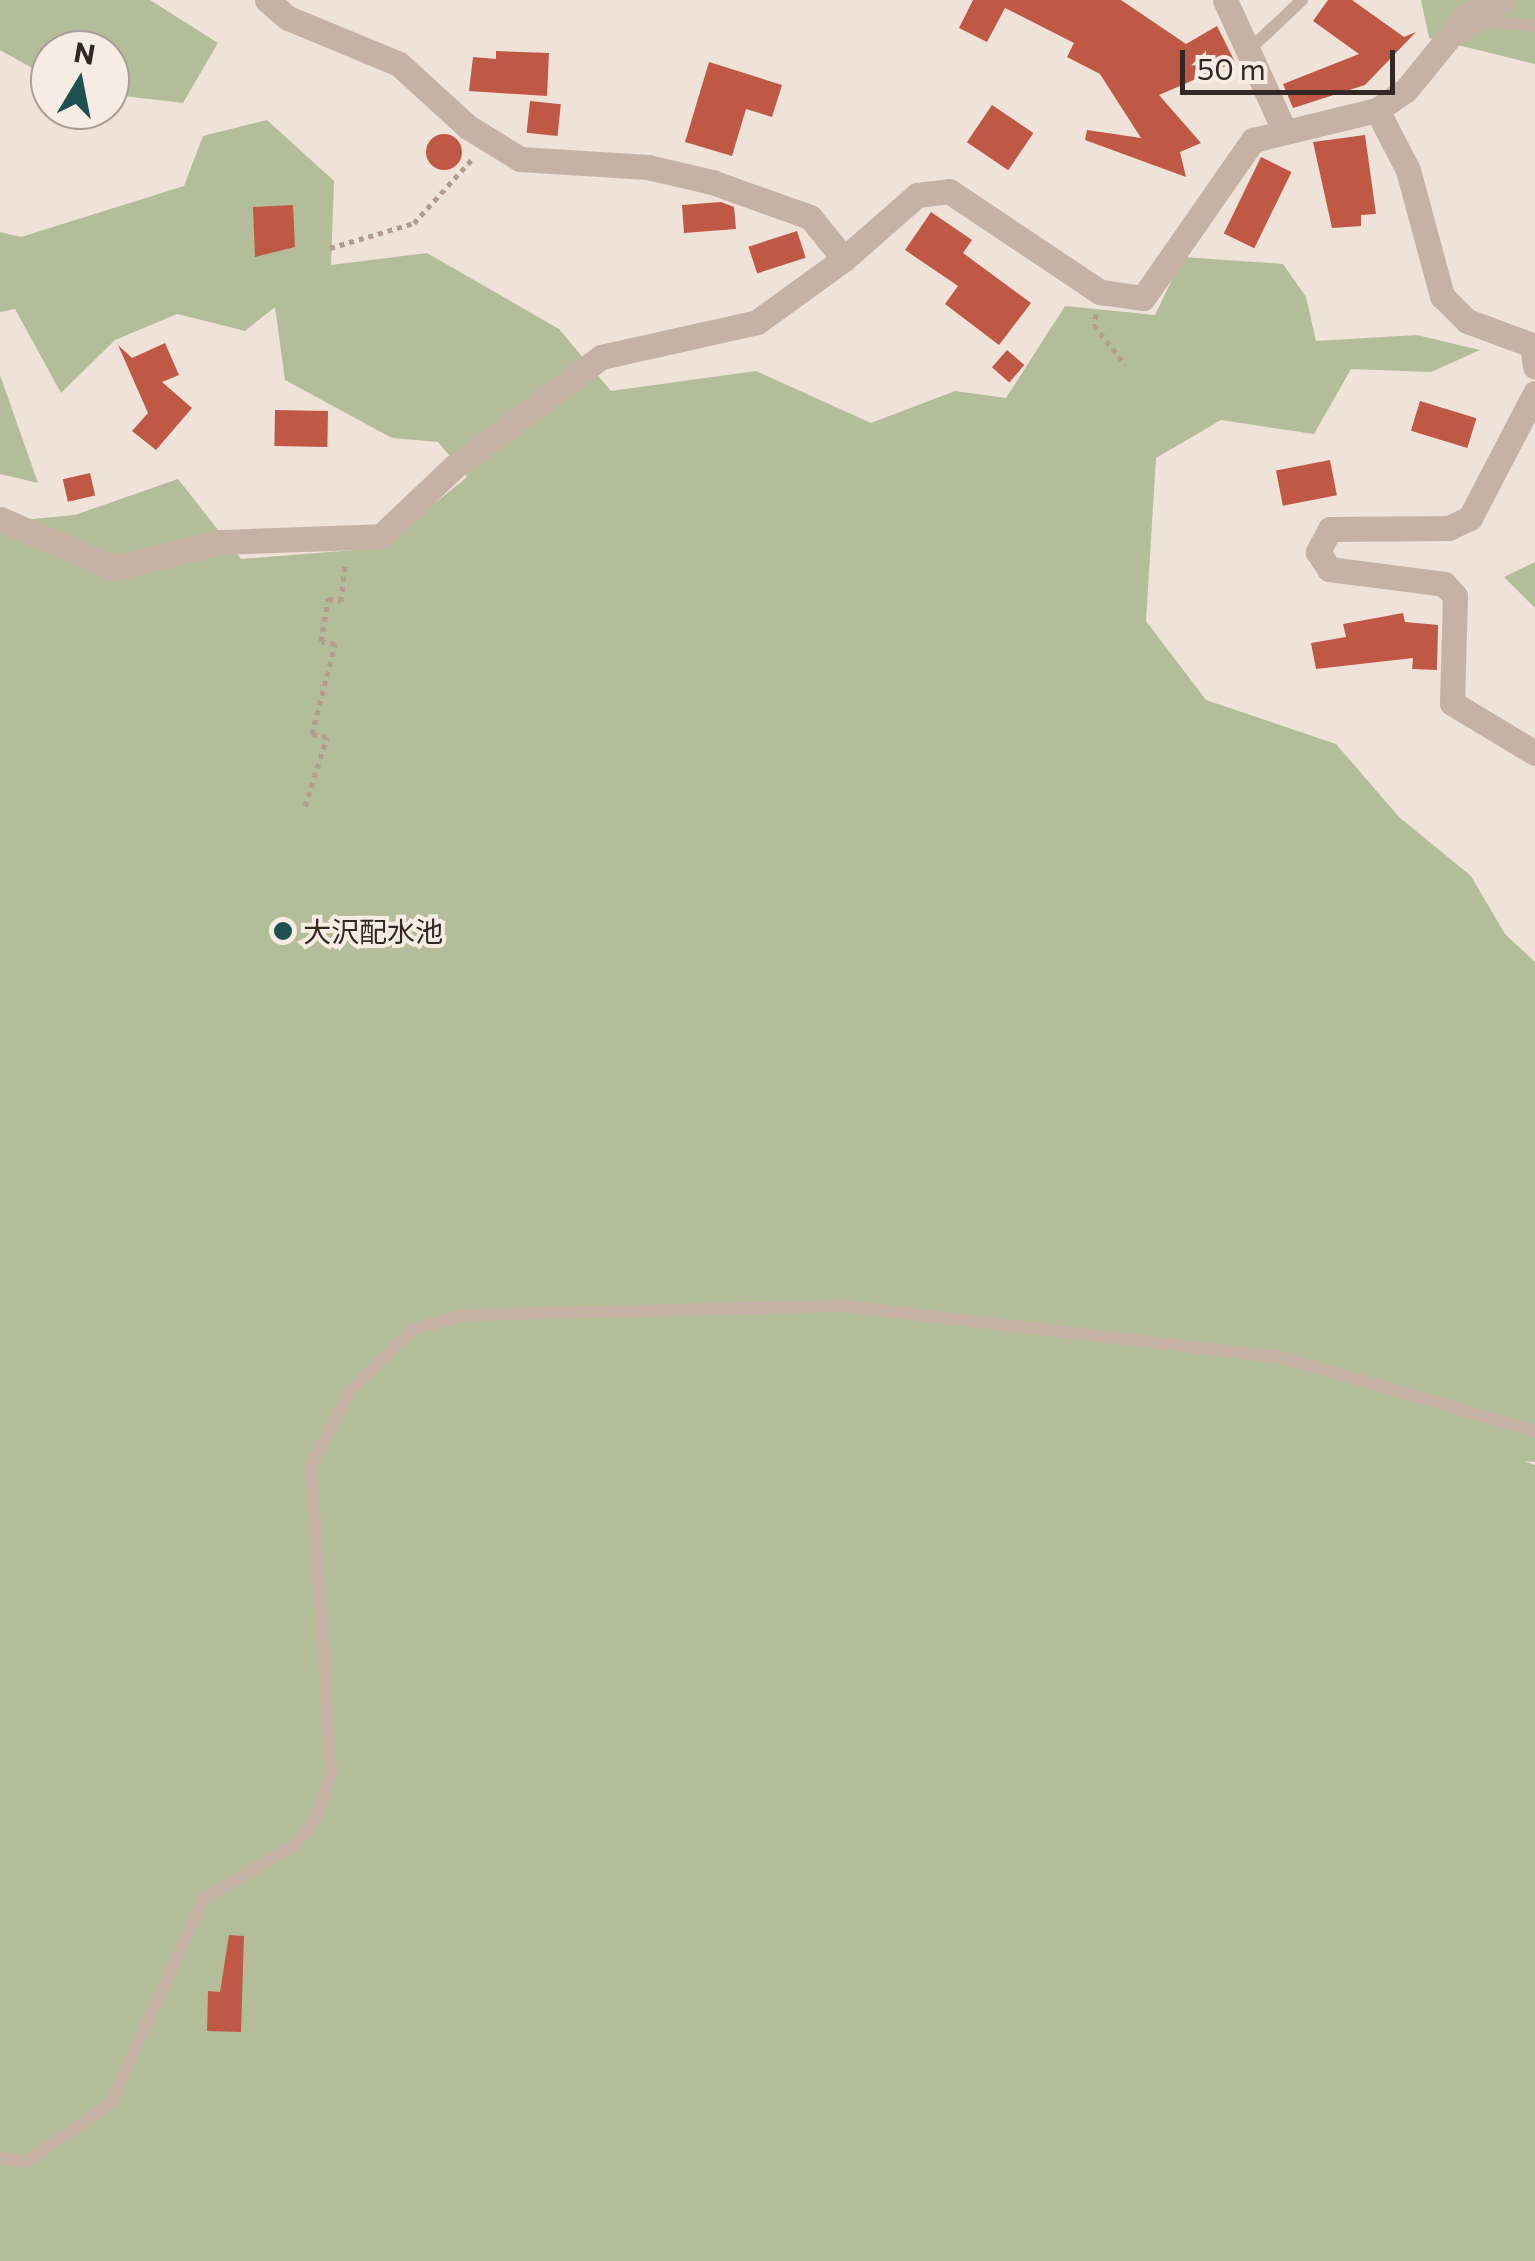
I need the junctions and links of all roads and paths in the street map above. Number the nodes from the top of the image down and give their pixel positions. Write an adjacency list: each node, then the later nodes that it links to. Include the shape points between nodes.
1 (267, 0): 10 (street, via 288,18 399,64)
2 (1225, 0): 6 (street)
3 (1302, 0): 6 (lane)
4 (1502, 0): 7 (street, via 1467,14)
5 (1535, 26): 7 (lane, via 1486,21)
6 (1249, 50): 9 (street)
7 (1438, 51): 8 (street)
8 (1377, 110): 9 (street); 15 (street, via 1408,170 1442,296 1467,320 1532,345)
9 (1283, 128): 13 (street, via 1253,140 1144,298)
10 (489, 140): 11 (path, via 414,222); 12 (street, via 520,159 648,167 712,182 810,217)
11 (330, 248)
12 (844, 259): 13 (street, via 916,196 950,191); 18 (street, via 757,322 601,357 454,466 381,536)
13 (1100, 292): 14 (path, via 1094,326)
14 (1125, 365)
15 (1535, 367)
16 (1535, 393): 19 (street, via 1470,518 1449,528 1330,529 1318,552 1329,569 1444,584 1455,596 1452,704)
17 (0, 519): 18 (street, via 112,568 221,542)
18 (348, 537): 20 (path, via 341,601 328,599 321,641 336,644 312,734 328,737)
19 (1535, 752)
20 (304, 806)
21 (1535, 1432): 22 (lane, via 1279,1357 843,1306 466,1315 413,1329 349,1392 311,1466 331,1773 316,1818 294,1845 204,1898 110,2104 26,2162)
22 (0, 2158)

